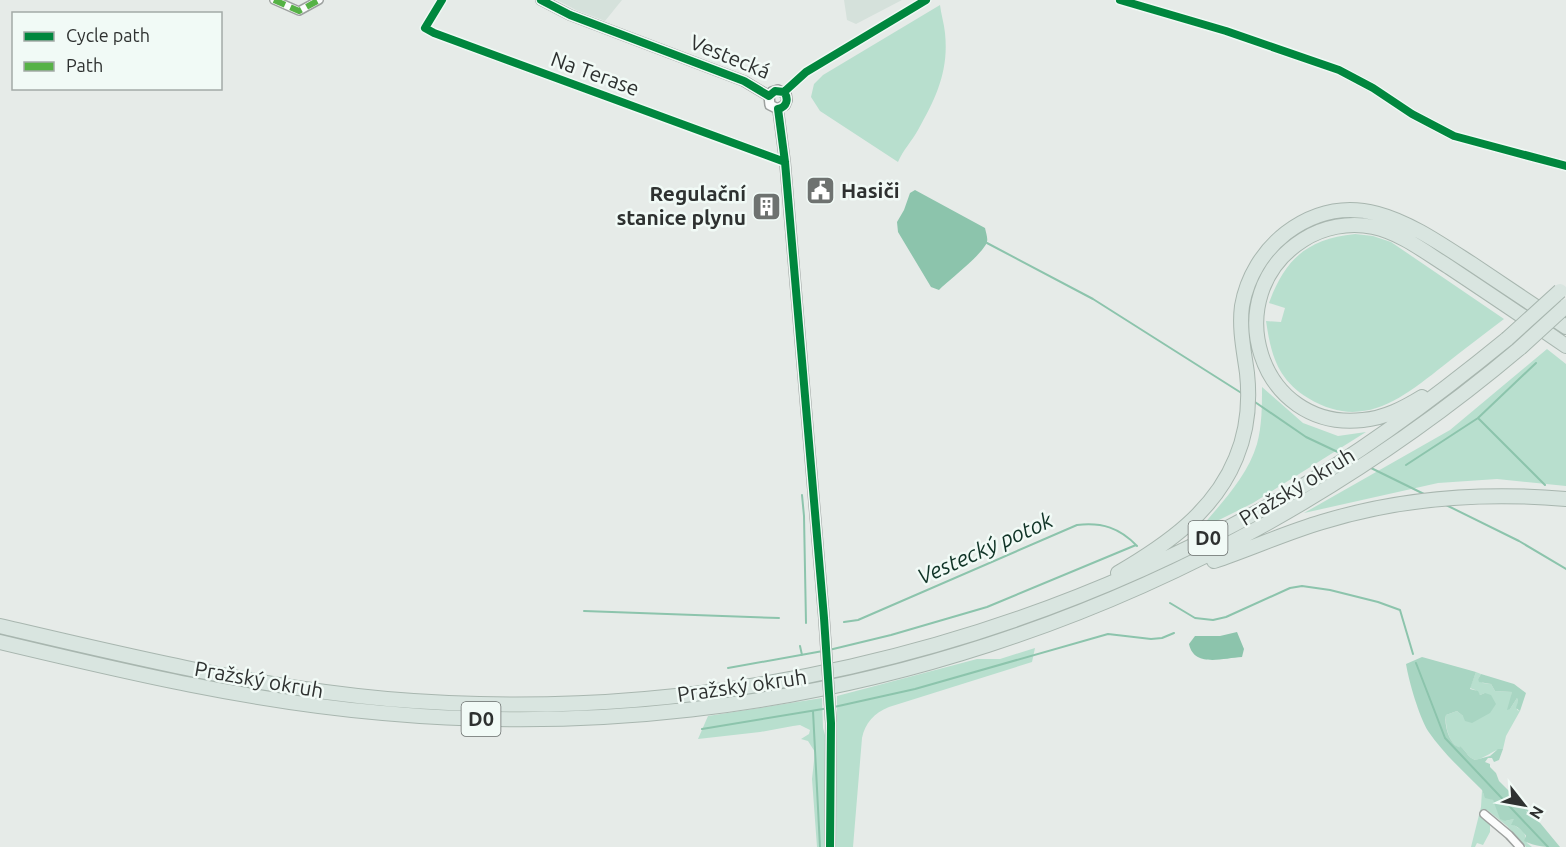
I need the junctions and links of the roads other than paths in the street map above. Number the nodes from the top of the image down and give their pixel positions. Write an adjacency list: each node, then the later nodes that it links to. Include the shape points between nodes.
1 (274, 0): 2 (street, via 299,11)
2 (319, 0)
3 (442, 0): 10 (street, Na Terase, via 425,28 434,33)
4 (541, 0): 8 (street, Vestecká, via 570,15 744,81)
5 (926, 0): 7 (street, via 806,72)
6 (1120, 0): 11 (street, via 1339,70 1454,136)
7 (784, 92): 8 (street, Vestecká, via 775,91); 9 (street, Vestecká, via 787,103)
8 (769, 96): 9 (street, Vestecká, via 770,105)
9 (778, 109): 10 (street, Vestecká)
10 (785, 162): 23 (street, Vestecká, bridge, via 831,723)
11 (1566, 166)
12 (1563, 288): 16 (highway, Pražský okruh / D0, bridge)
13 (1566, 306): 18 (highway, Pražský okruh / D0, bridge, via 1446,408 1376,458 1267,525)
14 (1566, 327): 19 (highway, via 1401,221 1351,211 1330,213 1301,224 1262,257 1245,294 1241,322 1248,403 1243,436 1221,487 1200,514 1161,547)
15 (1566, 346): 16 (highway, via 1405,240 1374,228 1343,226 1311,236 1283,256 1265,282 1256,316 1262,360 1285,395 1314,414 1352,421 1376,418)
16 (1464, 375): 19 (highway, Pražský okruh / D0, via 1360,450 1286,496 1190,548)
17 (1566, 499): 18 (highway, via 1464,497 1370,510 1320,522)
18 (1159, 579): 21 (highway, Pražský okruh / D0, via 1026,633 908,669 765,700 615,717 491,720 340,709 193,685)
19 (1072, 600): 20 (highway, Pražský okruh / D0, via 959,639 848,668 745,687 614,701 491,704 341,694 237,678)
20 (0, 626)
21 (0, 642)
22 (1484, 814): 24 (street)
23 (830, 847)
24 (1520, 847)

